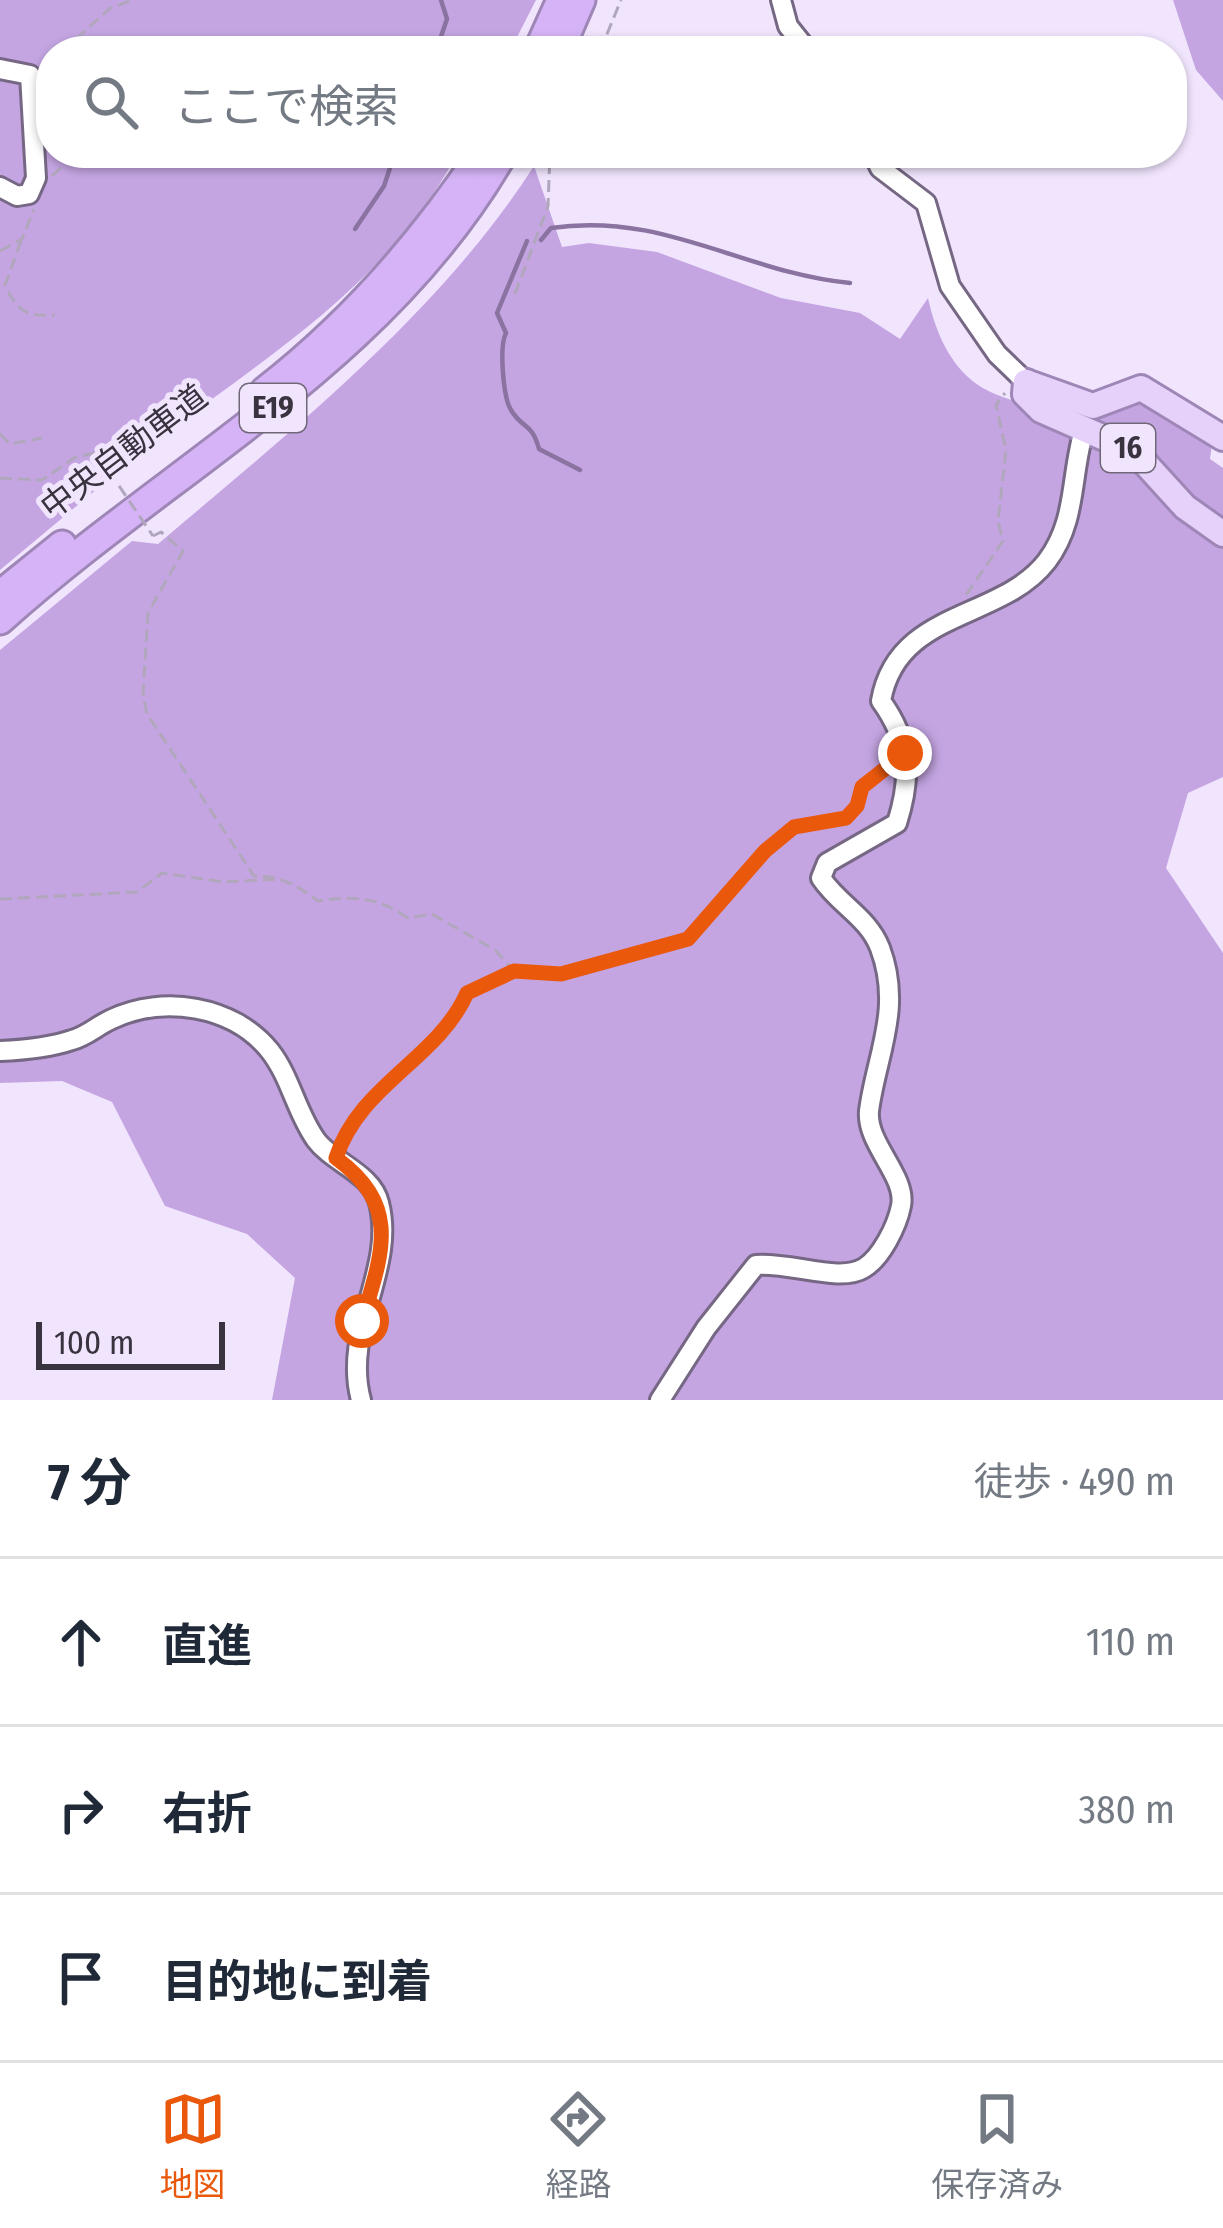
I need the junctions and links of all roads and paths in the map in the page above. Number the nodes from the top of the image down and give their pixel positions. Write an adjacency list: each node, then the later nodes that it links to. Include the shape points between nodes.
1 (132, 0): 6 (path)
2 (561, 0): 7 (highway)
3 (581, 0): 8 (highway)
4 (621, 0): 9 (path)
5 (781, 0): 10 (street)
6 (79, 36)
7 (545, 36)
8 (565, 36)
9 (606, 36)
10 (796, 36)
11 (0, 70): 18 (street, via 22,70 33,86 36,178)
12 (59, 168): 18 (path)
13 (471, 168): 30 (highway, 中央自動車道 / E19, via 355,312)
14 (493, 168): 32 (highway, 中央自動車道 / E19, via 447,237 359,335)
15 (549, 168): 21 (path, via 548,206)
16 (881, 168): 23 (street, via 926,203 950,286)
17 (0, 187): 18 (street)
18 (28, 194): 19 (path, via 34,212)
19 (22, 239): 20 (path); 22 (path, via 5,285 15,307 32,317)
20 (0, 251)
21 (515, 294)
22 (55, 315)
23 (1025, 382): 24 (main road, 16, via 1041,410); 27 (main road, 16, via 1093,406 1141,388); 31 (path, via 997,405 1006,450 1003,542)
24 (1084, 427): 29 (main road, 16, via 1134,451 1185,507); 33 (street, via 1065,529 1039,571 926,630 884,681 881,701 901,728)
25 (0, 434): 26 (path, via 10,444)
26 (42, 438)
27 (1223, 438)
28 (0, 478): 34 (path, bridge, via 42,479 74,458 131,444 136,450 109,471 154,536 161,532 183,550 148,613 147,715 245,866 254,876)
29 (1223, 534)
30 (0, 595)
31 (951, 608)
32 (0, 620)
33 (905, 753): 36 (path, via 862,787 846,818 794,827 765,851 688,939 561,974); 40 (street, via 908,781 897,823 827,863 821,878 862,917 881,950 890,1035 868,1115 903,1199 895,1228 868,1267 844,1276 788,1262 756,1265)
34 (283, 878): 35 (path, via 266,884 162,873 137,892); 36 (path, via 318,901 338,895 388,904 408,918 432,914 495,950)
35 (0, 899)
36 (514, 971): 38 (path, via 467,993 454,1023 382,1084)
37 (0, 1051): 38 (street, via 79,1038 157,1004 198,1009 236,1022 266,1046 317,1142)
38 (336, 1158): 39 (street, via 380,1202 378,1259 355,1346)
39 (361, 1400)
40 (660, 1400)

